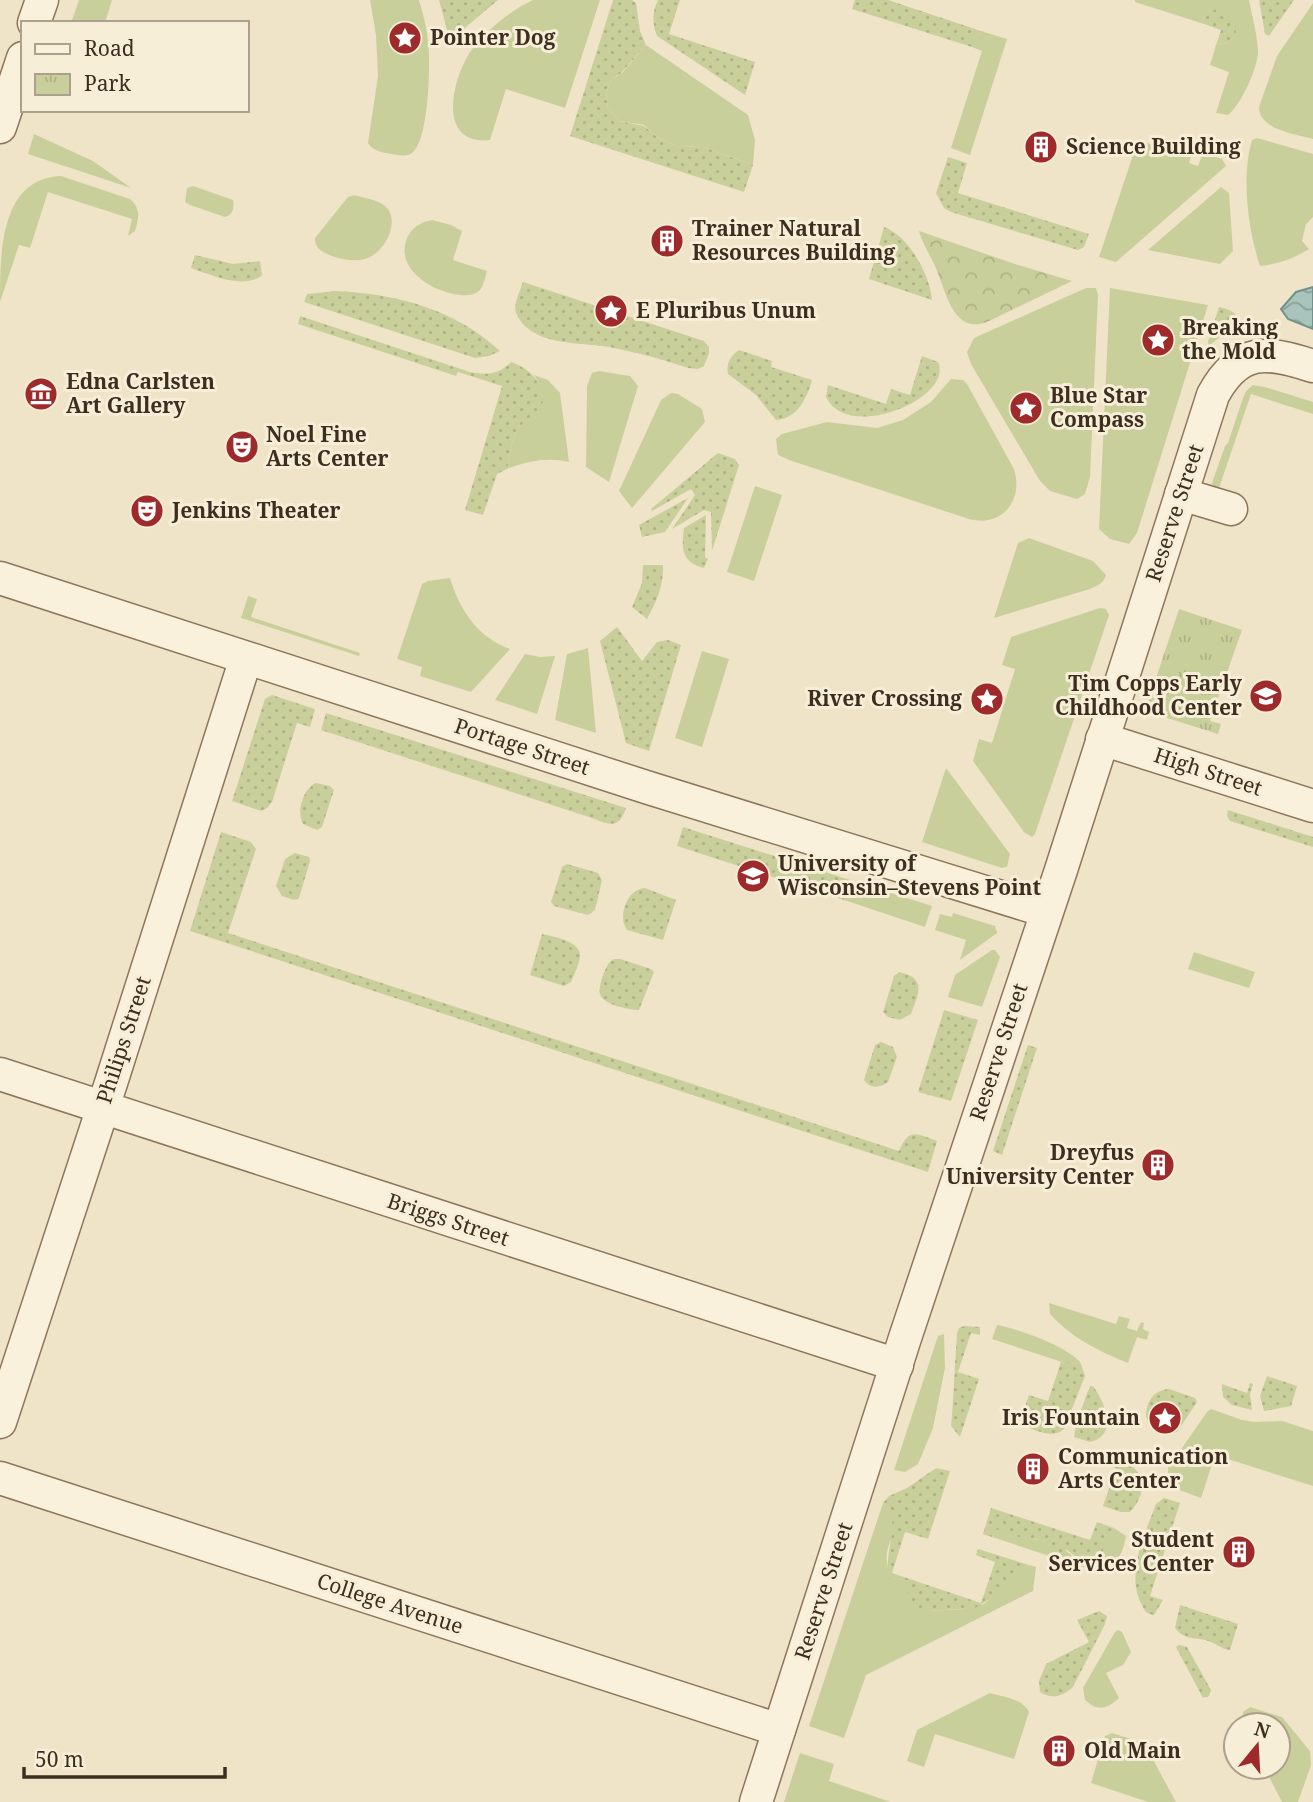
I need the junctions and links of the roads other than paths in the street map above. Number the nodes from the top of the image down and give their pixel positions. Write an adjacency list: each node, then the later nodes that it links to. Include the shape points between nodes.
1 (42, 0): 2 (street)
2 (35, 21)
3 (21, 64): 4 (street)
4 (0, 127)
5 (1313, 366): 6 (street, Reserve Street, via 1268,354 1236,365 1213,396)
6 (1181, 494): 7 (street); 10 (street, Reserve Street)
7 (1231, 509)
8 (0, 578): 9 (street, Portage Street)
9 (246, 658): 12 (street, Portage Street); 14 (street, Philips Street)
10 (1102, 739): 11 (street, High Street); 12 (street, Reserve Street)
11 (1313, 806)
12 (1046, 911): 15 (street, Reserve Street)
13 (0, 1074): 14 (street, Briggs Street)
14 (103, 1108): 15 (street, Briggs Street); 16 (street, Philips Street)
15 (897, 1365): 18 (street, Reserve Street)
16 (0, 1422)
17 (0, 1478): 18 (street, College Avenue)
18 (779, 1730): 19 (street, Reserve Street)
19 (756, 1802)

